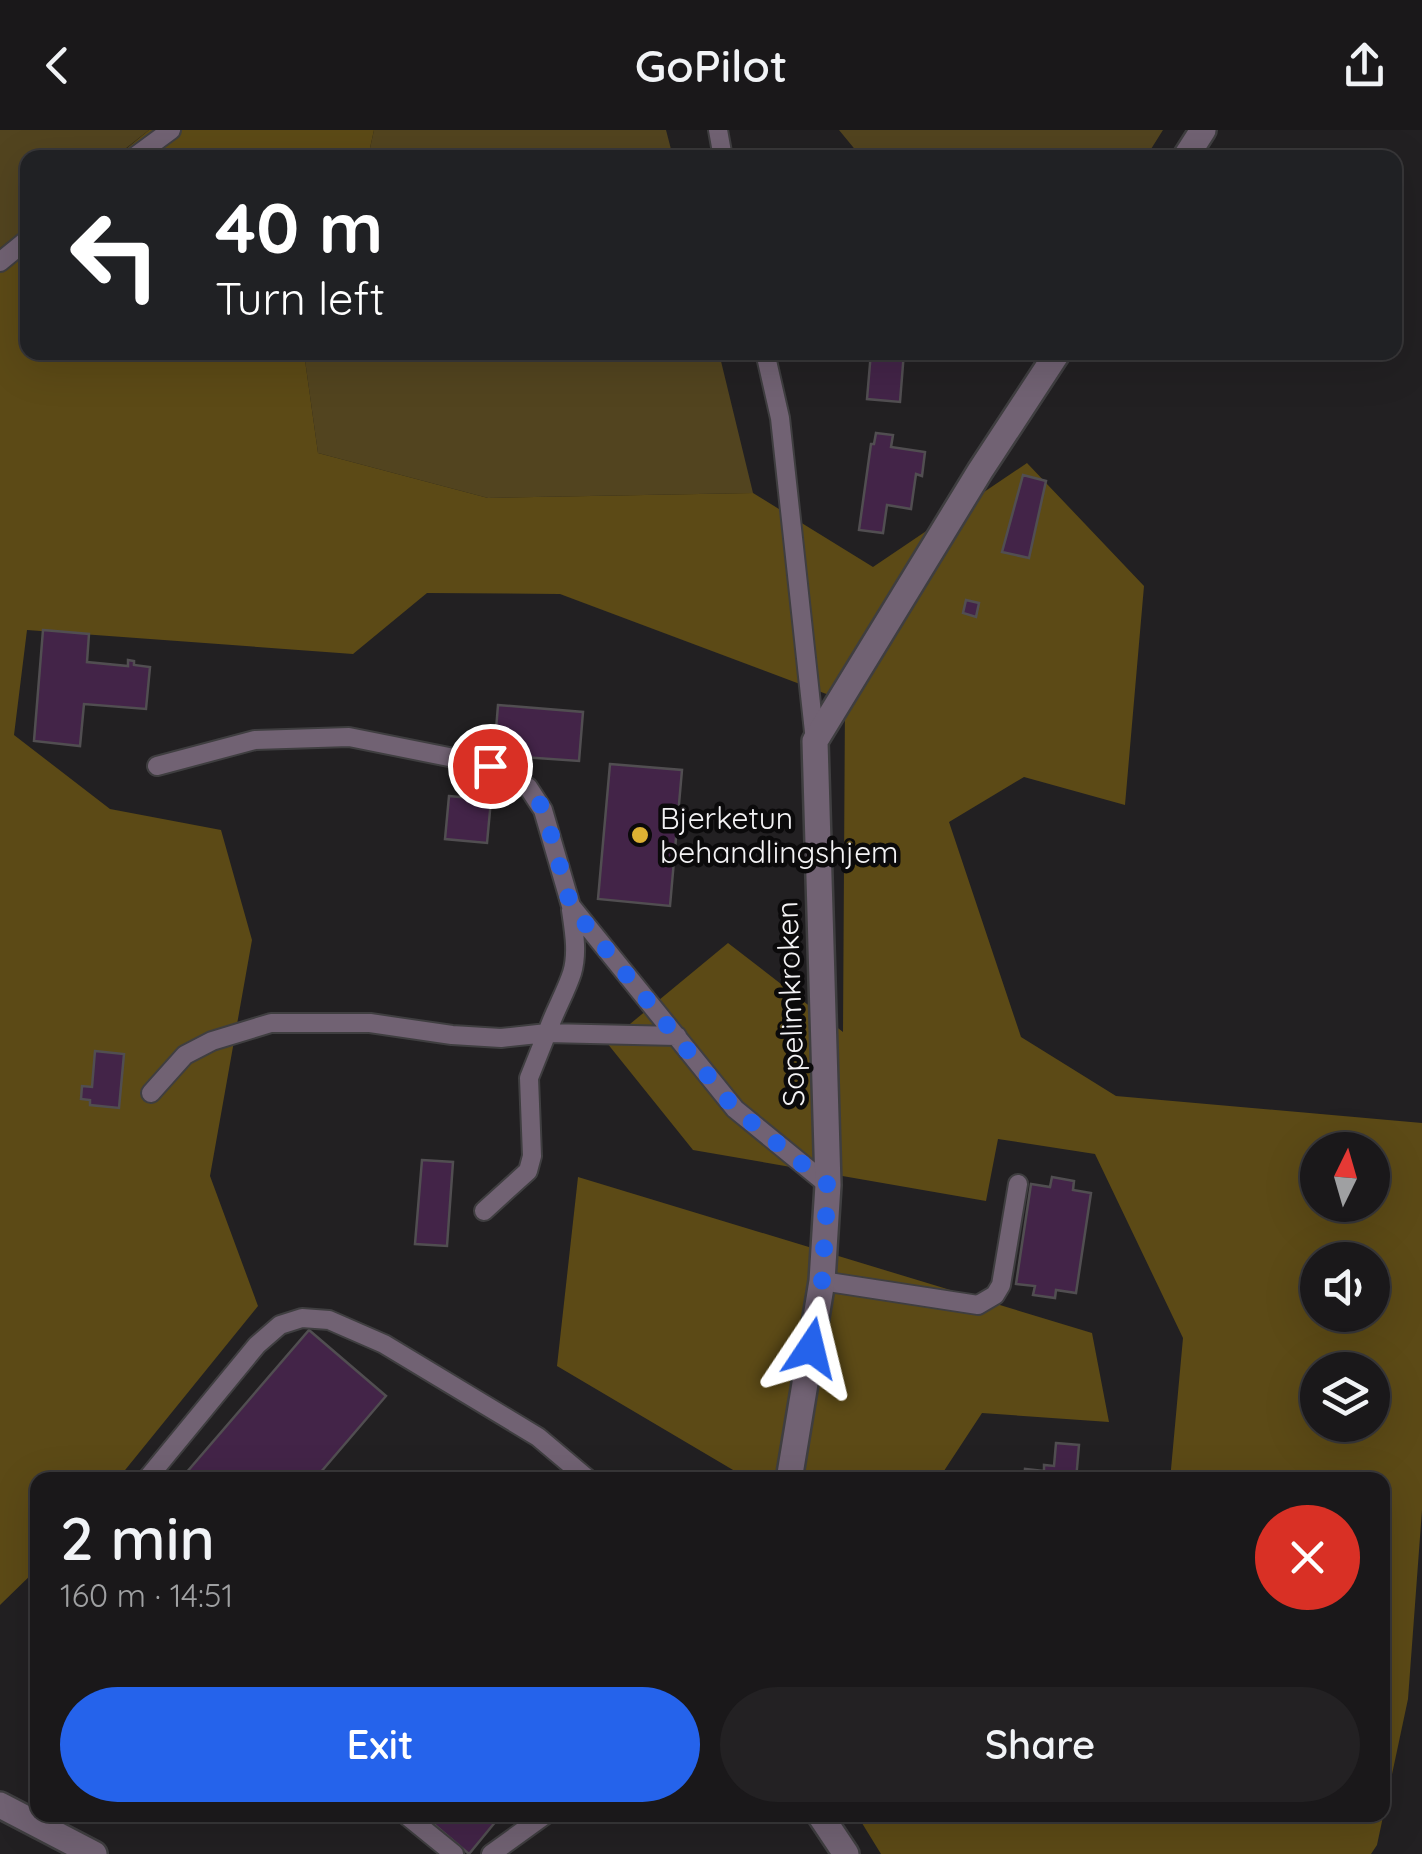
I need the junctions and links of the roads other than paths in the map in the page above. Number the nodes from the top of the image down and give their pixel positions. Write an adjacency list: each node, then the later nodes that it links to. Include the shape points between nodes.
1 (171, 130): 2 (lane)
2 (144, 150)
3 (20, 246): 4 (lane)
4 (0, 262)
5 (767, 360): 7 (lane, via 780,418)
6 (1053, 360): 7 (street)
7 (816, 741): 14 (street, Sopelimkroken)
8 (158, 766): 9 (lane, via 255,740 349,737 490,766 528,787 544,810)
9 (571, 906): 10 (lane, via 572,974); 11 (lane)
10 (547, 1033): 11 (lane); 12 (lane, via 501,1038 370,1023 271,1024 185,1055); 15 (lane, via 529,1078 528,1171)
11 (677, 1036): 14 (lane, via 734,1108)
12 (151, 1093)
13 (1018, 1184): 16 (lane, via 1001,1285 978,1305)
14 (828, 1185): 16 (street, Sopelimkroken)
15 (484, 1211)
16 (822, 1281): 19 (street, Sopelimkroken)
17 (153, 1472): 18 (lane, via 256,1345 280,1325 302,1318 329,1320 384,1344 538,1437)
18 (580, 1472)
19 (790, 1472)
20 (0, 1805): 21 (street)
21 (30, 1821)
22 (33, 1822): 26 (street)
23 (415, 1822): 27 (lane)
24 (535, 1822): 28 (lane)
25 (825, 1822): 29 (street)
26 (94, 1854)
27 (454, 1854)
28 (491, 1854)
29 (846, 1854)

